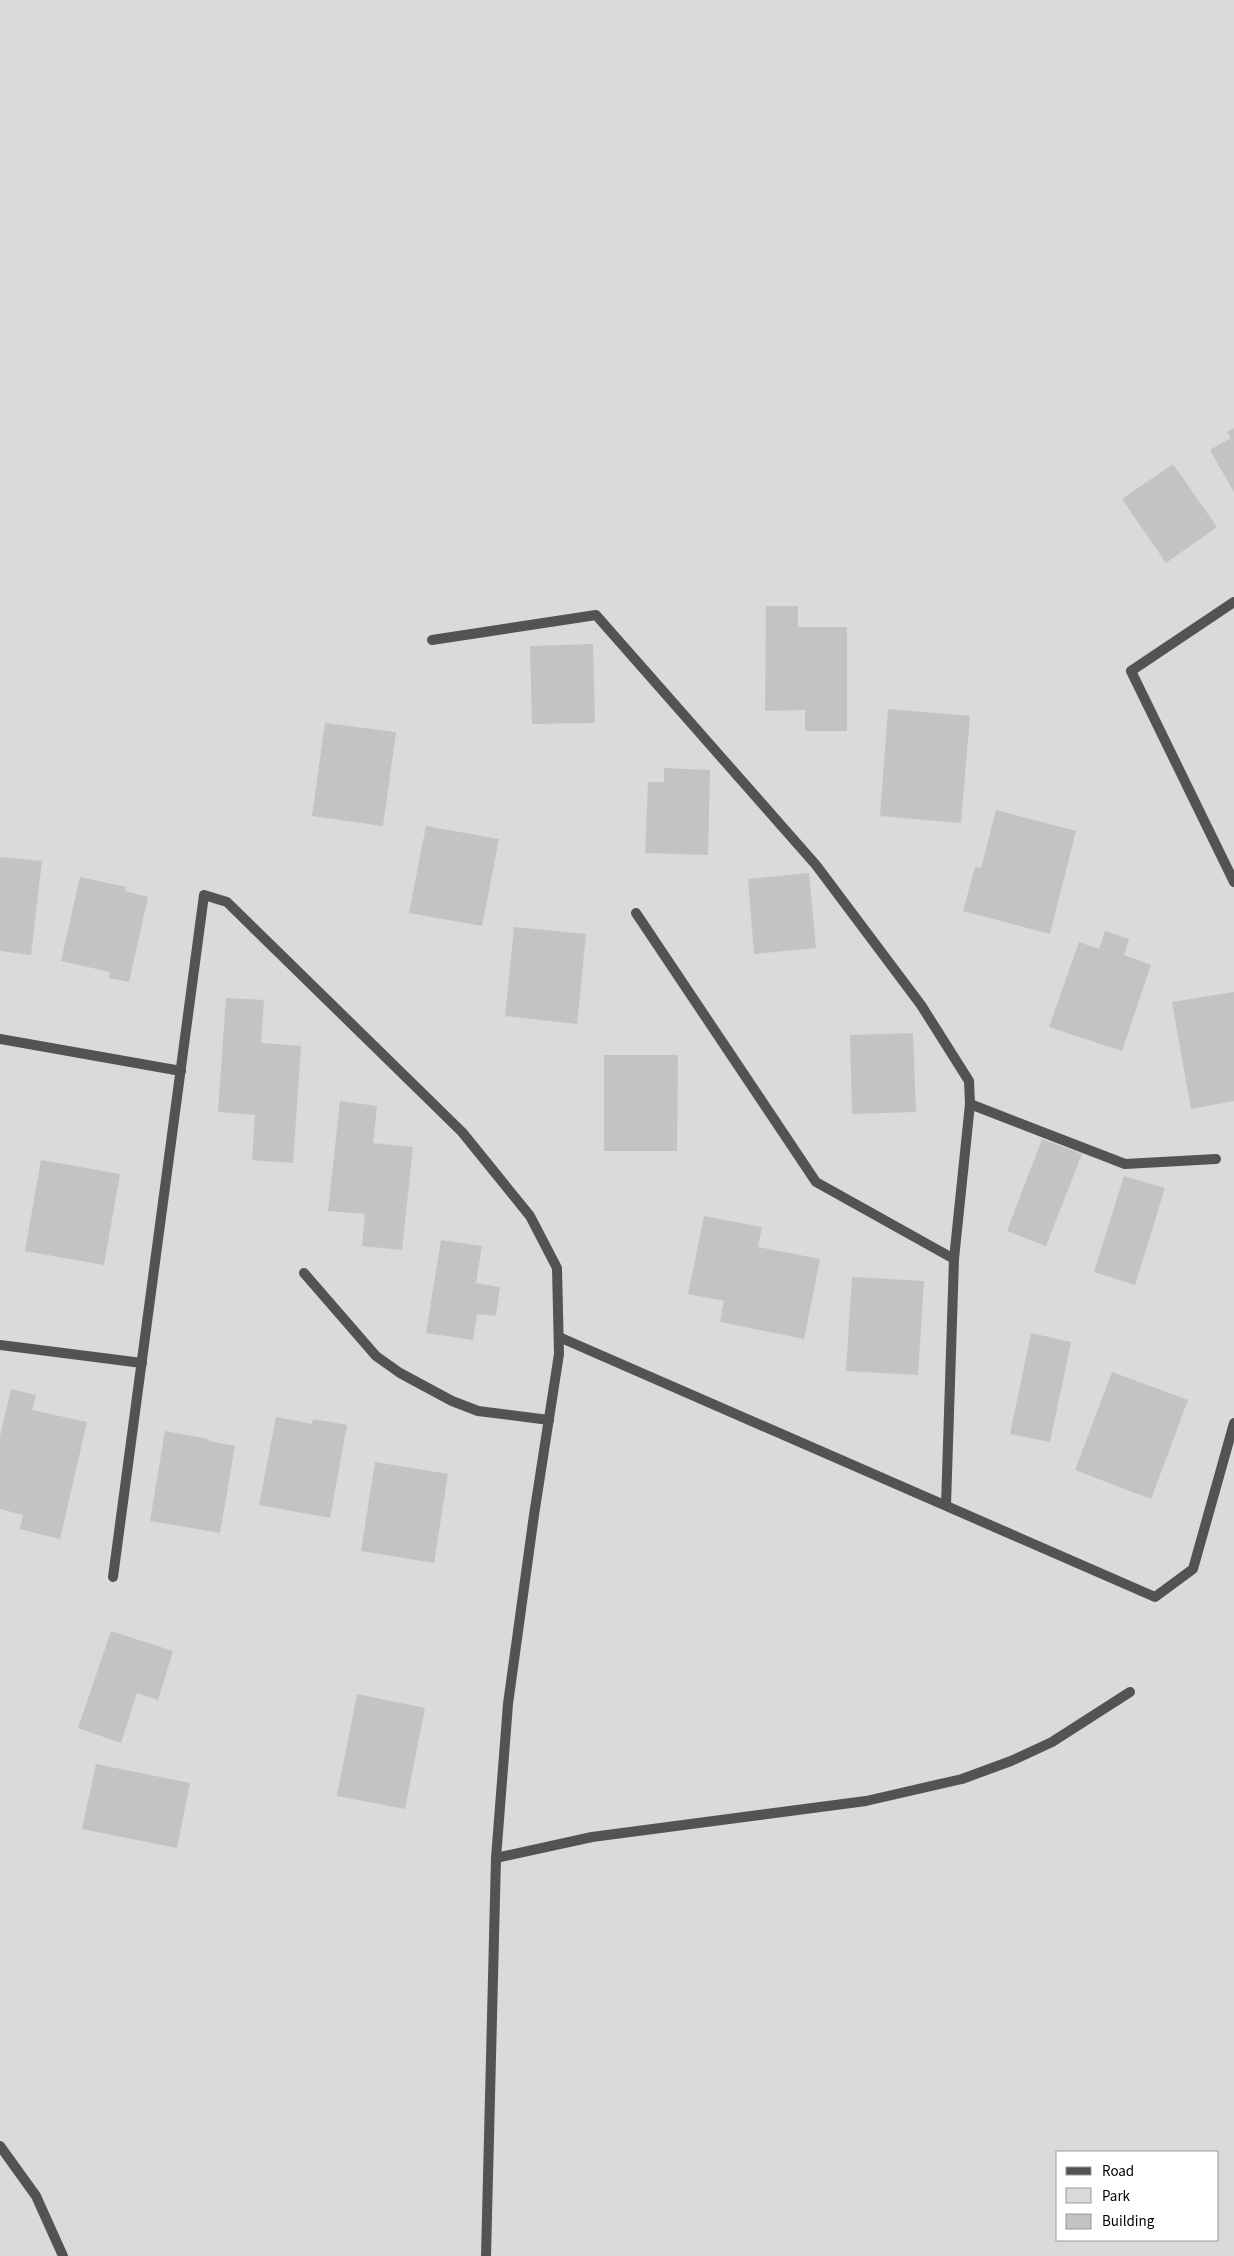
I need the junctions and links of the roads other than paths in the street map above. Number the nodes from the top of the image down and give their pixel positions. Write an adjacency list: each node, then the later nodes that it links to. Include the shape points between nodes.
1 (1234, 602): 3 (street, via 1131,671)
2 (432, 640): 7 (street, via 596,615 816,865 920,1005 969,1081)
3 (1234, 882)
4 (636, 912): 9 (street, via 816,1182)
5 (0, 1039): 6 (street)
6 (181, 1071): 11 (street, via 204,895 227,902 462,1132 530,1216 557,1268); 13 (street)
7 (970, 1104): 8 (street, via 1126,1164); 9 (street)
8 (1216, 1159)
9 (954, 1259): 16 (street)
10 (304, 1273): 14 (street, via 376,1356 400,1373 443,1397 478,1411)
11 (559, 1337): 14 (street); 16 (street)
12 (0, 1345): 13 (street)
13 (142, 1363): 17 (street)
14 (549, 1420): 19 (street, via 508,1704)
15 (1234, 1423): 16 (street, via 1193,1569 1155,1597)
16 (946, 1505)
17 (113, 1577)
18 (1130, 1692): 19 (street, via 1052,1742 962,1779 866,1801 592,1837)
19 (496, 1858): 22 (street)
20 (0, 2146): 21 (street, via 36,2196)
21 (63, 2256)
22 (486, 2256)

